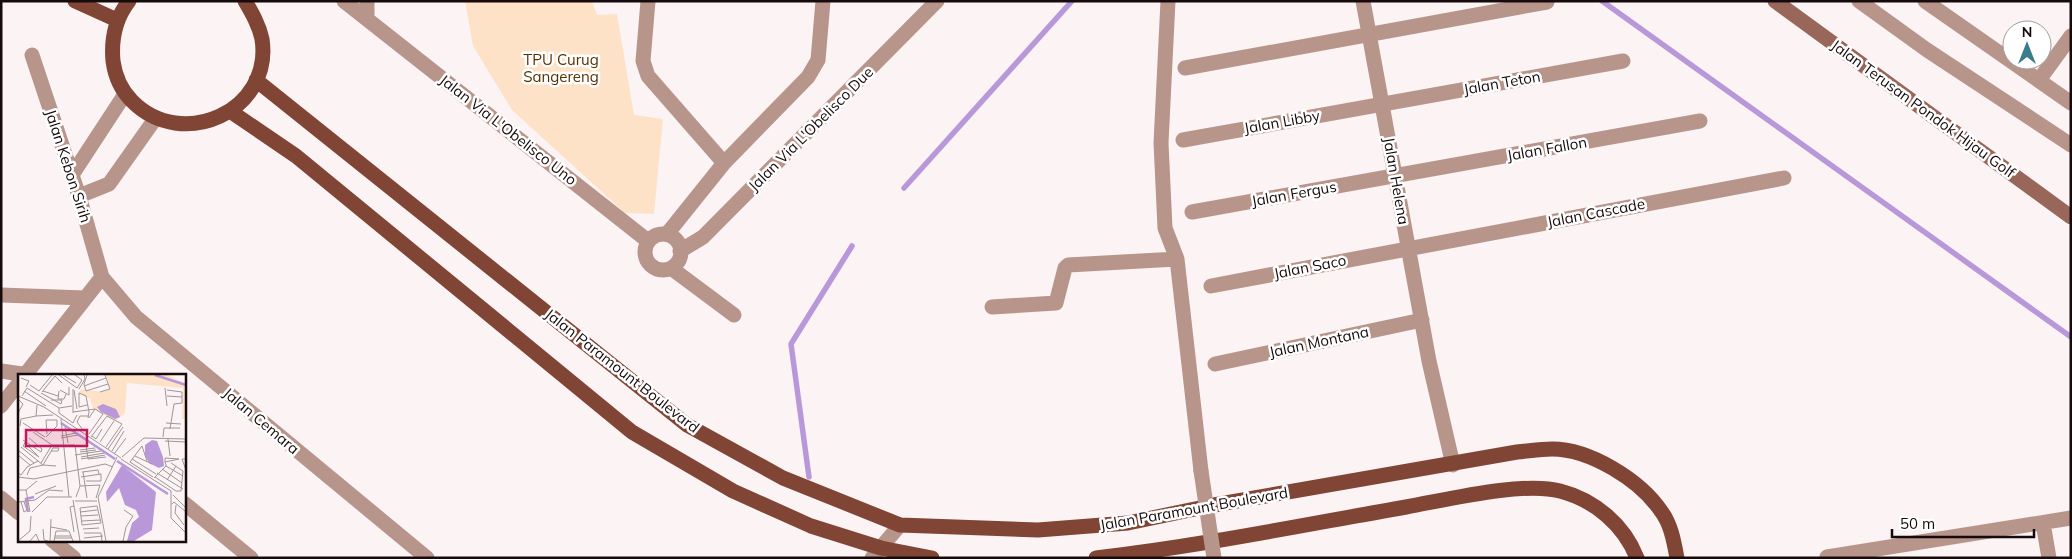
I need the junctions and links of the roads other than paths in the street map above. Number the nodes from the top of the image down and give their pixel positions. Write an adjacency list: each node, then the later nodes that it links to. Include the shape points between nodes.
1 (75, 1): 16 (main road)
2 (129, 1): 16 (main road)
3 (245, 1): 22 (main road, via 256,19 262,39 262,60)
4 (344, 1): 15 (street, Jalan Via L'Obelisco Uno)
5 (367, 1): 15 (street)
6 (648, 1): 32 (street, via 643,61 648,76)
7 (822, 1): 32 (street, via 818,60 808,78)
8 (937, 1): 42 (street, Jalan Via L'Obelisco Due, via 704,237)
9 (1168, 1): 43 (street, via 1161,143 1164,228)
10 (1363, 1): 17 (street, Jalan Helena)
11 (1775, 1): 38 (main road, Jalan Terusan Pondok Hijau Golf)
12 (1859, 1): 31 (street)
13 (1925, 1): 23 (street)
14 (1547, 2): 17 (street)
15 (367, 19): 40 (street, Jalan Via L'Obelisco Uno)
16 (117, 20): 24 (main road, via 111,45 114,71)
17 (1369, 35): 21 (street); 26 (street, Jalan Helena)
18 (2071, 36): 23 (street)
19 (32, 55): 33 (street, Jalan Kebon Sirih)
20 (1623, 61): 26 (street, Jalan Teton)
21 (1185, 68)
22 (256, 80): 27 (main road); 64 (main road, Jalan Paramount Boulevard, via 687,425 782,478)
23 (2039, 80): 25 (street)
24 (126, 94): 28 (main road, via 139,108); 33 (street)
25 (2071, 102)
26 (1382, 104): 30 (street, Jalan Libby); 34 (street, Jalan Helena)
27 (230, 111): 28 (main road, via 207,122 181,125); 66 (main road, via 296,156 632,432 733,491)
28 (156, 118): 36 (street, via 109,184)
29 (1700, 121): 34 (street, Jalan Fallon)
30 (1183, 140)
31 (2071, 145)
32 (724, 163): 39 (street)
33 (72, 175): 36 (street, Jalan Kebon Sirih)
34 (1395, 176): 37 (street, Jalan Fergus); 41 (street, Jalan Helena)
35 (1784, 178): 41 (street, Jalan Cascade)
36 (79, 196): 45 (street, Jalan Kebon Sirih)
37 (1192, 212)
38 (2071, 217)
39 (667, 234): 40 (street, via 656,235); 42 (street, via 676,240)
40 (648, 242): 44 (street, via 645,252 649,263 659,269)
41 (1408, 248): 46 (street, Jalan Saco); 51 (street, Jalan Helena)
42 (680, 251): 44 (street)
43 (1178, 259): 49 (street, via 1068,265 1056,303); 73 (street, bridge, via 1200,472)
44 (671, 268): 50 (street)
45 (102, 277): 48 (street); 70 (street, Jalan Cemara, via 136,317)
46 (1211, 286)
47 (1, 295): 48 (street)
48 (85, 298): 54 (street)
49 (992, 306)
50 (734, 315)
51 (1422, 320): 52 (street, Jalan Montana); 58 (street, Jalan Helena)
52 (1215, 364)
53 (1, 371): 55 (street)
54 (27, 374)
55 (18, 375)
56 (18, 385): 57 (street)
57 (1, 406)
58 (1453, 464): 64 (main road, Jalan Paramount Boulevard, via 1128,523 1038,530); 75 (main road, Jalan Paramount Boulevard, via 1553,448 1602,462 1650,496 1662,512)
59 (1, 498): 61 (street)
60 (185, 504): 69 (street)
61 (18, 512)
62 (2071, 518): 63 (street)
63 (2043, 523): 67 (street); 76 (street)
64 (900, 525): 66 (street)
65 (54, 542): 68 (street)
66 (876, 553): 71 (main road)
67 (1827, 557)
68 (74, 558)
69 (251, 558)
70 (427, 558)
71 (932, 558)
72 (1096, 558): 74 (main road, via 1152,552 1482,494 1541,488 1576,497 1610,517 1624,532)
73 (1214, 558)
74 (1637, 558)
75 (1677, 558)
76 (2049, 558)

